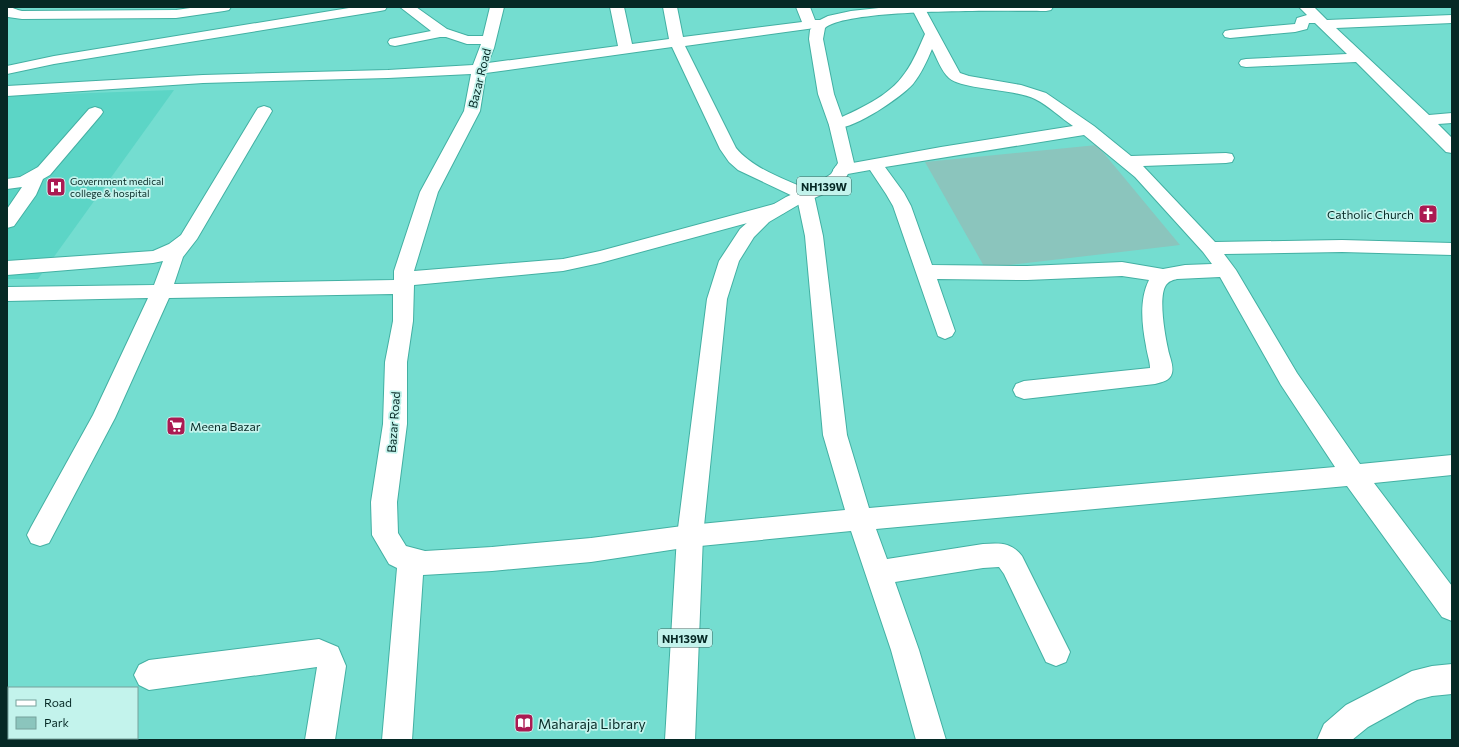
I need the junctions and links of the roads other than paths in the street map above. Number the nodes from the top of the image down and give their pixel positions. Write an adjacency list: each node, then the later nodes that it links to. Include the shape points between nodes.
1 (224, 7): 11 (main road, via 176,14 76,16 22,15 13,14)
2 (380, 7): 25 (main road, via 54,60)
3 (407, 7): 16 (main road)
4 (497, 7): 19 (main road, Bazar Road)
5 (616, 7): 22 (main road)
6 (670, 7): 21 (main road)
7 (803, 7): 15 (main road)
8 (998, 7): 9 (main road); 12 (main road)
9 (1046, 7)
10 (1306, 7): 14 (main road)
11 (7, 9)
12 (919, 9): 15 (main road, via 857,15); 17 (main road)
13 (1452, 19): 14 (main road)
14 (1321, 22): 18 (main road, via 1304,20 1302,26 1295,28); 23 (main road)
15 (816, 24): 21 (main road); 32 (main road, NH139W, via 826,94)
16 (444, 33): 19 (main road, via 467,40); 20 (main road)
17 (932, 34): 32 (main road, via 919,63 901,87 863,114); 33 (main road, via 955,76 976,83 1041,96)
18 (1230, 34)
19 (489, 40): 26 (main road, Bazar Road)
20 (394, 42)
21 (677, 43): 22 (main road); 41 (main road, via 710,113 735,158 744,166)
22 (626, 50): 26 (main road)
23 (1359, 58): 24 (main road); 31 (main road)
24 (1246, 63)
25 (7, 70)
26 (479, 70): 27 (main road, via 203,79); 51 (main road, Bazar Road, via 472,111 429,192 410,246)
27 (7, 91)
28 (264, 111): 44 (main road)
29 (95, 112): 39 (main road)
30 (1452, 118): 31 (main road)
31 (1425, 120): 34 (main road)
32 (837, 125): 38 (main road, NH139W, via 846,163)
33 (1088, 129): 36 (main road); 37 (main road)
34 (1452, 148)
35 (1226, 158): 36 (main road)
36 (1127, 161): 45 (main road)
37 (874, 164): 38 (main road); 49 (main road, via 902,206)
38 (842, 170): 41 (main road, NH139W, via 838,177 822,188)
39 (35, 178): 40 (main road); 43 (main road)
40 (7, 184)
41 (805, 195): 42 (main road, NH139W); 58 (main road, via 814,236 836,435)
42 (778, 209): 51 (main road, via 563,265); 60 (main road, NH139W, via 763,218 747,233 729,261 717,299)
43 (7, 222)
44 (181, 247): 47 (main road, via 153,257); 52 (main road, via 174,256)
45 (1210, 248): 46 (main road, via 1342,246); 48 (main road)
46 (1452, 249)
47 (7, 268)
48 (1226, 270): 50 (main road); 57 (main road, via 1290,379)
49 (925, 272): 50 (main road, via 1027,273 1122,270); 54 (main road)
50 (1164, 276): 55 (main road, via 1159,280 1152,306 1161,373 1155,376)
51 (404, 283): 52 (main road); 61 (main road, Bazar Road, via 403,321 396,362 395,424 384,502 385,535 398,556)
52 (162, 291): 53 (main road); 59 (main road, via 102,418)
53 (8, 296)
54 (945, 331)
55 (1024, 390)
56 (1452, 465): 57 (main road, Bazar Road)
57 (1354, 476): 58 (main road, Bazar Road); 63 (main road)
58 (860, 519): 60 (main road, Bazar Road); 62 (main road)
59 (40, 535)
60 (690, 536): 61 (main road, Bazar Road, via 591,550 492,559 425,563); 69 (main road, NH139W)
61 (411, 559): 68 (main road)
62 (878, 573): 64 (main road, via 983,556 1007,557); 70 (main road, via 905,650)
63 (1452, 608)
64 (1056, 652)
65 (149, 675): 67 (main road, via 319,653 328,657 332,666)
66 (1452, 679): 71 (main road, via 1412,686 1357,716)
67 (320, 740)
68 (397, 740)
69 (680, 740)
70 (931, 740)
71 (1332, 740)

